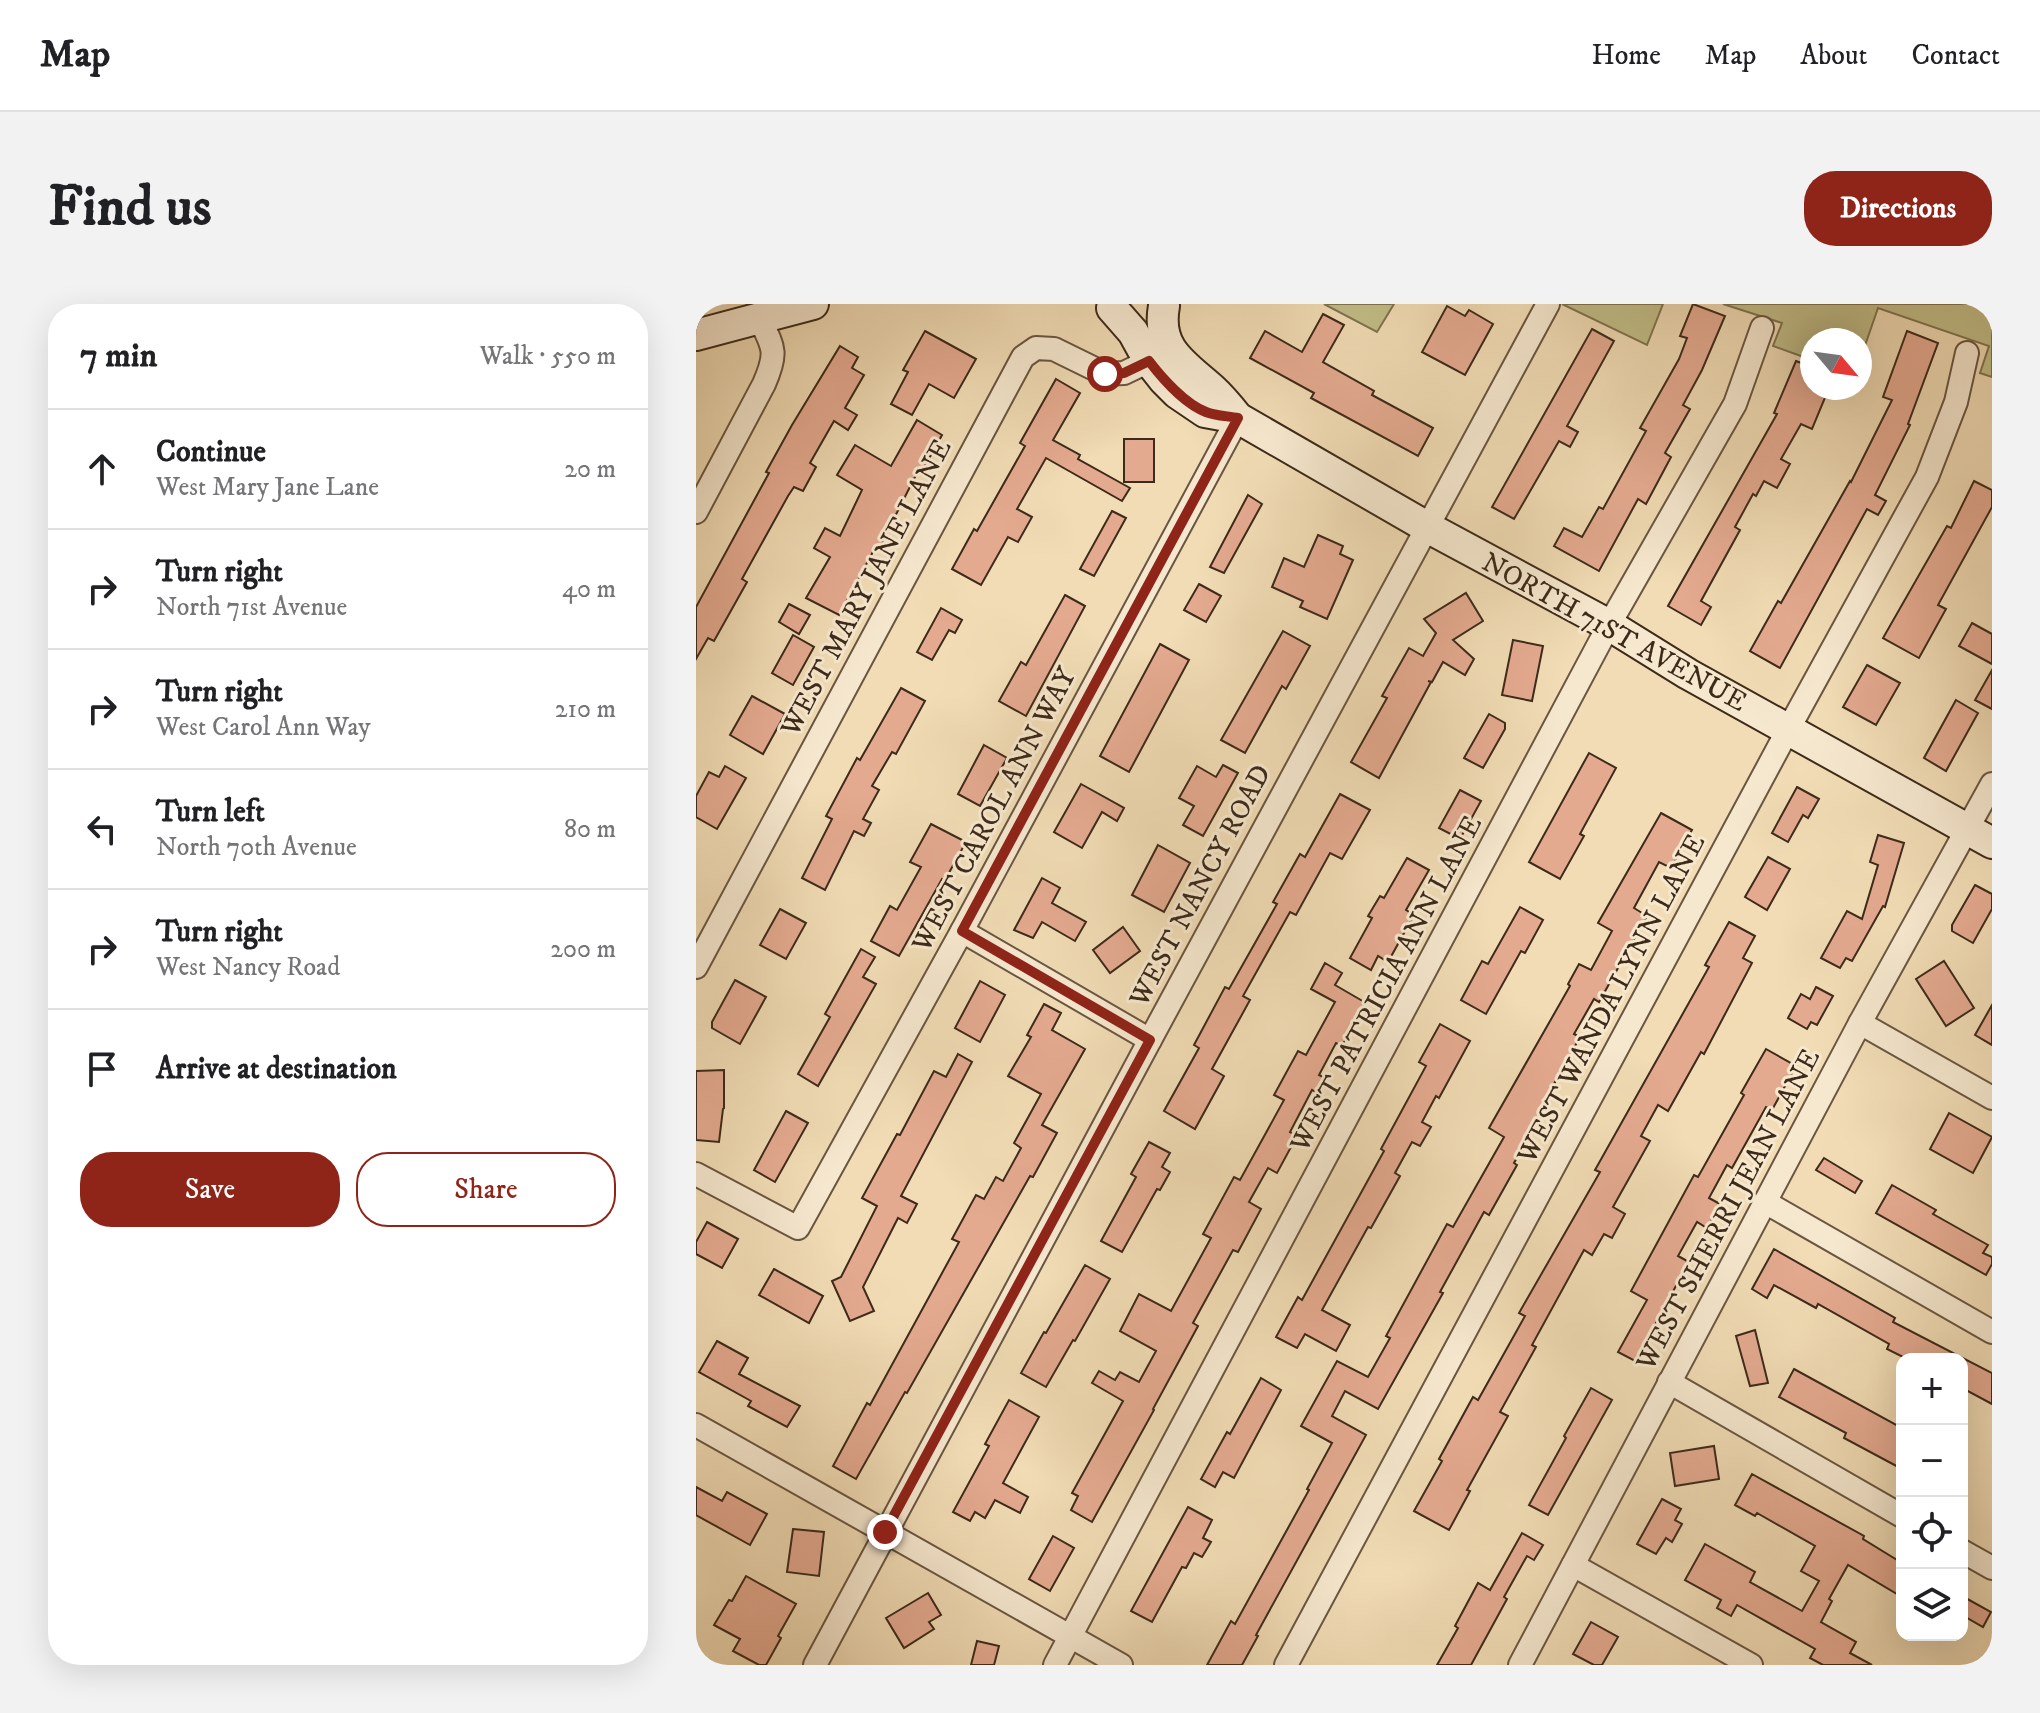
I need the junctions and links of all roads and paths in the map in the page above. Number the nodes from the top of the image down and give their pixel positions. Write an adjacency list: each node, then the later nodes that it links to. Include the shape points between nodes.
1 (813, 304): 5 (street)
2 (1548, 304): 12 (street, WEST NANCY ROAD)
3 (1165, 305): 4 (street, NORTH 71ST AVENUE, via 1138,314); 10 (street, NORTH 71ST AVENUE, via 1161,322 1169,347)
4 (1109, 306): 9 (street, NORTH 71ST AVENUE, via 1133,332)
5 (759, 318): 7 (street); 11 (street, via 772,343 774,362)
6 (1762, 328): 13 (street, WEST PATRICIA ANN LANE, via 1735,404)
7 (696, 335)
8 (1967, 353): 14 (street, WEST WANDA LYNN LANE, via 1956,402 1927,477)
9 (1149, 361): 10 (street, NORTH 71ST AVENUE, via 1177,393 1205,412); 18 (street, WEST MARY JANE LANE, via 1124,373 1105,374 1054,349 1036,348 1023,357)
10 (1238, 418): 12 (street, NORTH 71ST AVENUE); 17 (street, WEST CAROL ANN WAY)
11 (696, 512)
12 (1427, 527): 13 (street, NORTH 71ST AVENUE); 20 (street, WEST NANCY ROAD)
13 (1609, 625): 14 (street, NORTH 71ST AVENUE); 32 (street, WEST PATRICIA ANN LANE)
14 (1789, 728): 16 (street, NORTH 71ST AVENUE); 36 (street, WEST WANDA LYNN LANE)
15 (1992, 784): 16 (street, WEST SHERRI JEAN LANE)
16 (1979, 836): 19 (street, WEST SHERRI JEAN LANE)
17 (962, 931): 20 (street); 22 (street, WEST CAROL ANN WAY, via 798,1228)
18 (696, 967)
19 (1860, 1023): 21 (street); 23 (street, WEST SHERRI JEAN LANE)
20 (1150, 1040): 28 (street, WEST NANCY ROAD)
21 (1992, 1098)
22 (696, 1174)
23 (1765, 1202): 24 (street); 25 (street, WEST SHERRI JEAN LANE)
24 (1992, 1332)
25 (1669, 1382): 27 (street); 30 (street, WEST SHERRI JEAN LANE)
26 (696, 1425): 28 (street)
27 (1896, 1513)
28 (885, 1532): 32 (street); 33 (street, WEST NANCY ROAD)
29 (1968, 1554): 31 (street)
30 (1573, 1565): 37 (street, WEST SHERRI JEAN LANE); 38 (street)
31 (1992, 1568)
32 (1071, 1636): 34 (street, WEST PATRICIA ANN LANE); 35 (street)
33 (815, 1665)
34 (1055, 1665)
35 (1121, 1665)
36 (1286, 1665)
37 (1520, 1665)
38 (1751, 1665)

